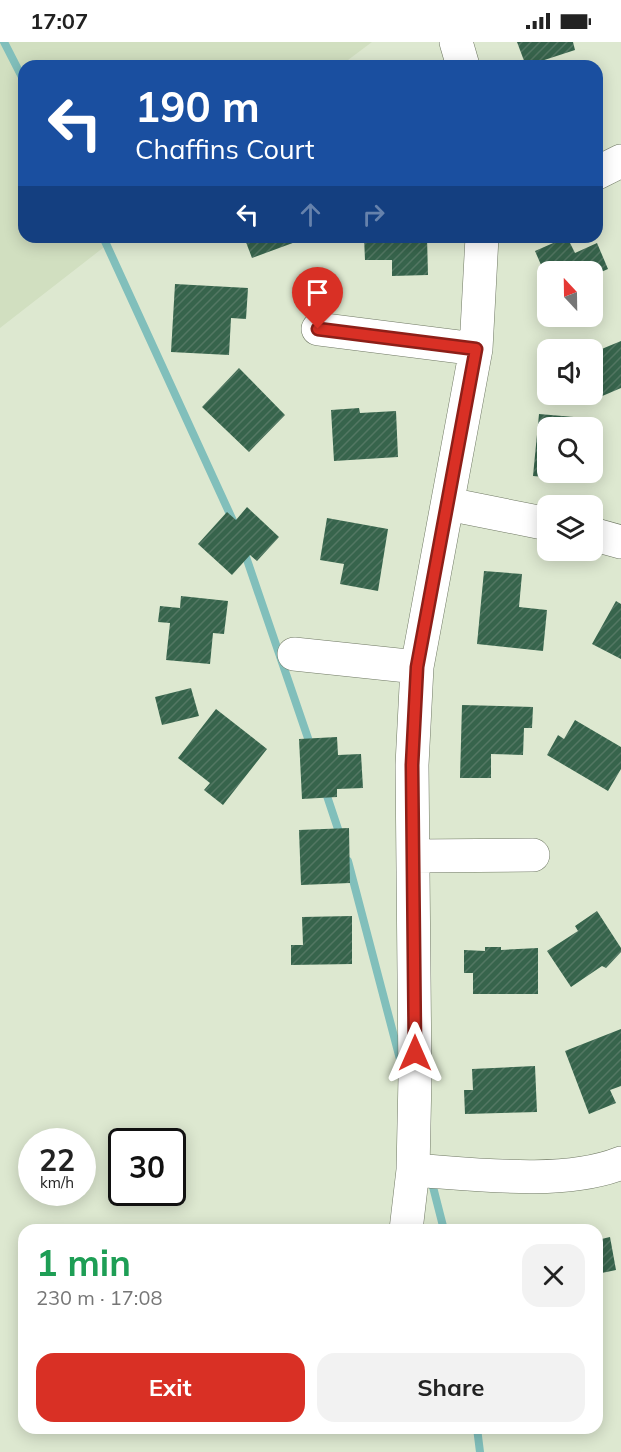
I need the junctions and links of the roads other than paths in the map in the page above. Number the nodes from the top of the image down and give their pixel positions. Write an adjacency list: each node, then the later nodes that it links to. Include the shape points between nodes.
1 (456, 42): 2 (street)
2 (461, 60)
3 (621, 161): 4 (street)
4 (603, 170)
5 (482, 243): 7 (street)
6 (318, 329): 7 (street)
7 (476, 349): 8 (street)
8 (448, 504): 9 (street); 13 (street)
9 (537, 523)
10 (603, 537): 11 (street)
11 (621, 542)
12 (294, 654): 13 (street)
13 (417, 667): 15 (street)
14 (533, 855): 15 (street)
15 (413, 856): 17 (street)
16 (621, 1163): 17 (street, via 559,1175 503,1177)
17 (413, 1170): 18 (street)
18 (407, 1224)

